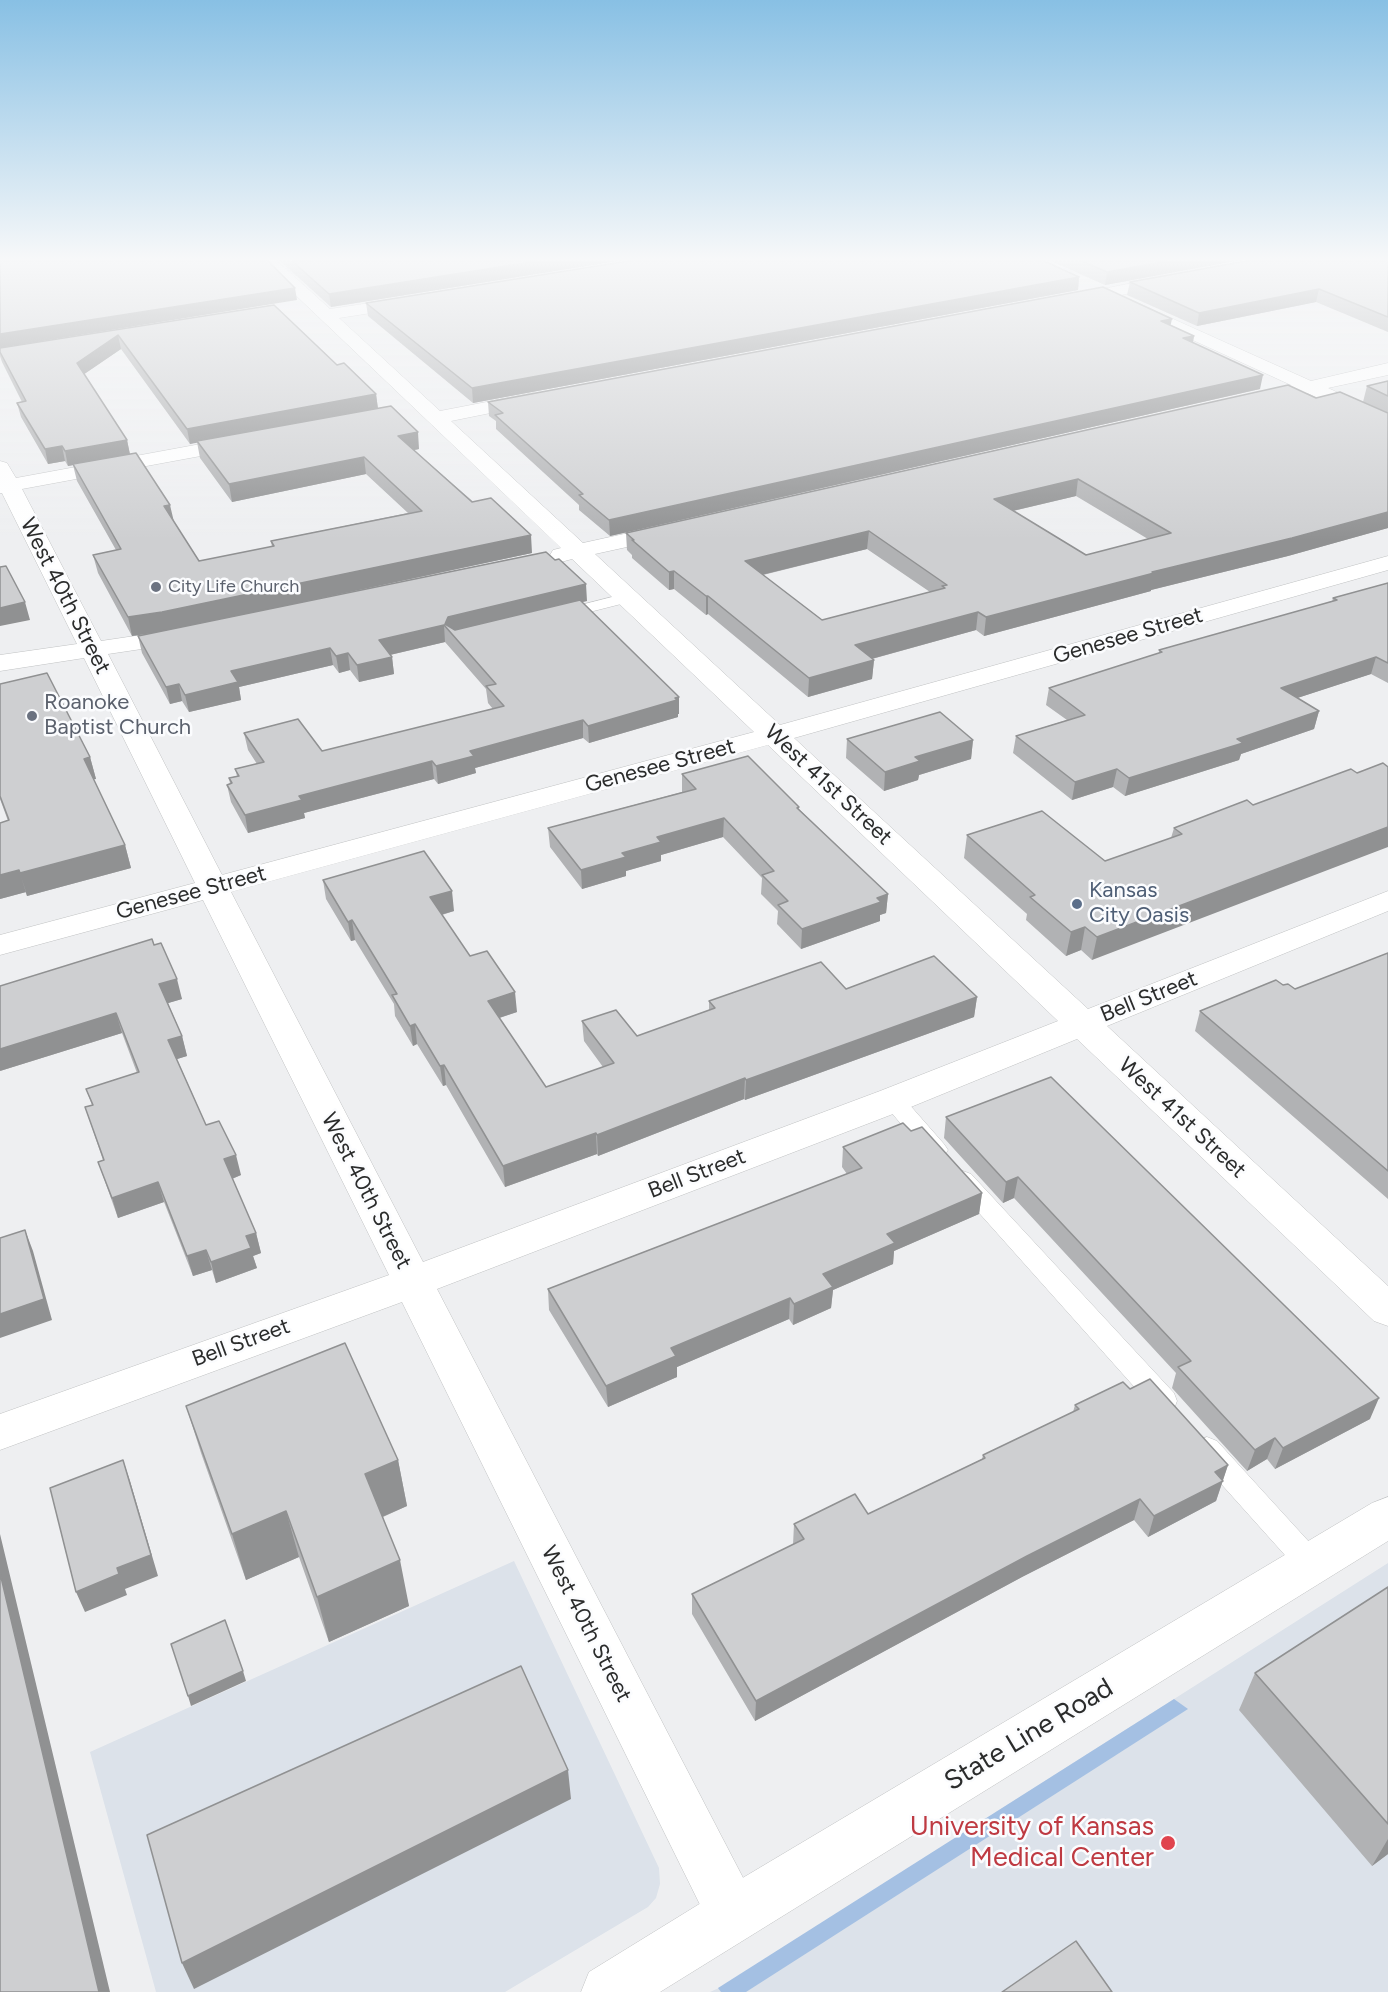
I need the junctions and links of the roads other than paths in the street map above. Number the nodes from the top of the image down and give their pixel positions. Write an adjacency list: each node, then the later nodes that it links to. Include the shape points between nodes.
1 (364, 354): 7 (street, West 41st Street)
2 (1237, 354): 4 (street)
3 (1388, 369): 4 (street)
4 (1309, 387): 6 (street); 8 (street)
5 (547, 397): 7 (street)
6 (1232, 404)
7 (421, 413): 12 (street, West 41st Street)
8 (1388, 423)
9 (263, 438): 10 (street)
10 (3, 480): 18 (street, West 40th Street)
11 (695, 525): 12 (street)
12 (578, 552): 13 (street); 15 (street, West 41st Street)
13 (541, 560)
14 (1388, 563): 20 (street, Genesee Street)
15 (628, 598): 16 (lane); 20 (street, West 41st Street)
16 (550, 616)
17 (202, 632): 18 (street)
18 (93, 651): 19 (street); 21 (street, West 40th Street)
19 (0, 663)
20 (776, 735): 21 (street, Genesee Street); 24 (street, West 41st Street)
21 (212, 887): 23 (street, Genesee Street); 26 (street, West 40th Street)
22 (1388, 900): 24 (street, Bell Street)
23 (0, 945)
24 (1082, 1024): 25 (street, Bell Street); 27 (street, West 41st Street)
25 (893, 1100): 26 (street, Bell Street); 30 (lane)
26 (412, 1281): 28 (street, Bell Street); 31 (street, West 40th Street)
27 (1388, 1310)
28 (0, 1432)
29 (1388, 1517): 30 (street, State Line Road)
30 (1311, 1564): 31 (street, State Line Road)
31 (733, 1914): 32 (street, State Line Road)
32 (609, 1992)

